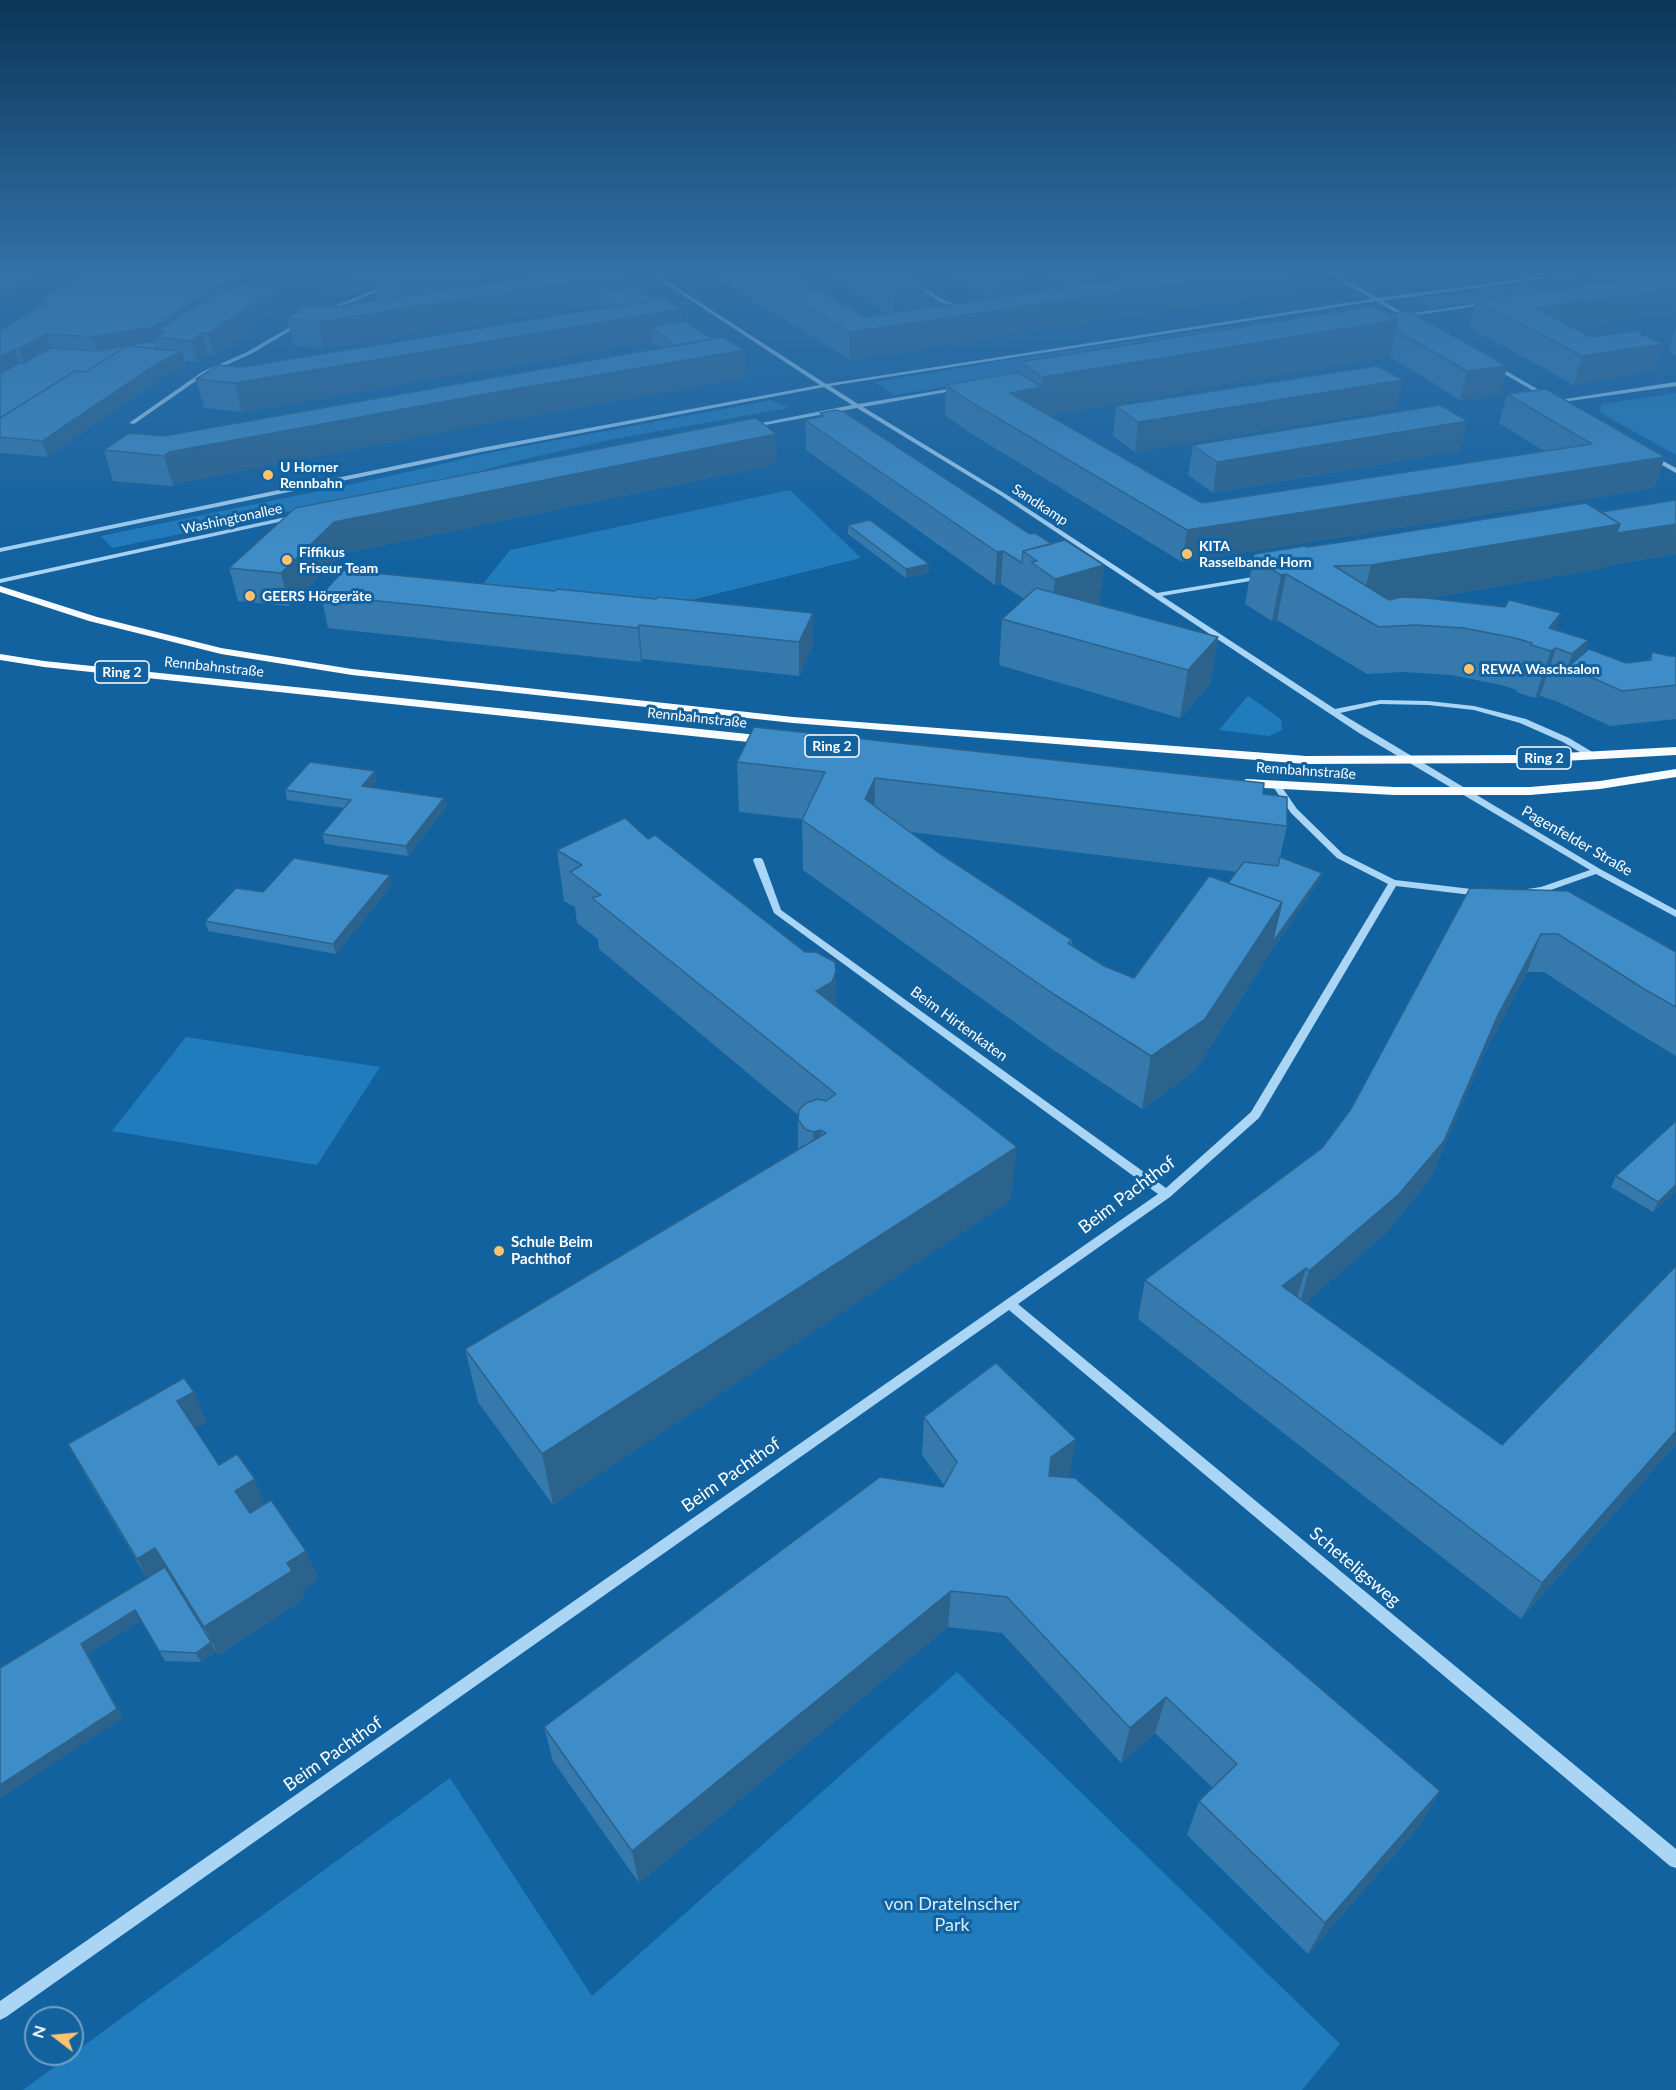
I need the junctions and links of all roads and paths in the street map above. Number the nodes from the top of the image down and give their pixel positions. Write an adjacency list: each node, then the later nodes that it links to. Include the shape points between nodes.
1 (207, 372): 11 (street)
2 (805, 372): 6 (street, Sandkamp)
3 (913, 372): 6 (street, Washingtonallee)
4 (1503, 372): 8 (street)
5 (1676, 384): 8 (street)
6 (828, 386): 9 (street, Sandkamp); 16 (street, Washingtonallee, via 481,450)
7 (960, 387): 9 (street)
8 (1555, 401): 10 (street)
9 (857, 405): 12 (street); 20 (street, Sandkamp)
10 (1565, 407)
11 (132, 423)
12 (740, 428)
13 (1646, 454): 14 (street)
14 (1676, 471)
15 (298, 517): 18 (street, Washingtonallee)
16 (0, 550)
17 (1270, 575): 20 (street)
18 (0, 581)
19 (0, 589): 26 (main road, Rennbahnstraße / Ring 2, via 93,619 221,651 352,672 915,731 1262,758)
20 (1155, 595): 22 (street, Sandkamp)
21 (0, 657): 23 (main road, Rennbahnstraße / Ring 2)
22 (1334, 712): 25 (street, via 1380,702 1474,708 1523,721); 26 (street, Sandkamp)
23 (776, 741)
24 (1676, 751): 25 (main road, Ring 2)
25 (1591, 755): 26 (main road, Ring 2)
26 (1411, 761): 30 (street, Pagenfelder Straße)
27 (1676, 773): 30 (main road, Ring 2, via 1600,785)
28 (1228, 781): 29 (main road, Rennbahnstraße / Ring 2)
29 (1276, 785): 30 (main road, Rennbahnstraße / Ring 2); 33 (street, via 1294,811 1340,856)
30 (1464, 793): 32 (street, Pagenfelder Straße)
31 (758, 860): 37 (street, Beim Hirtenkaten, via 777,911)
32 (1597, 871): 35 (street, via 1542,890); 36 (street, Pagenfelder Straße)
33 (1393, 883): 34 (street); 37 (street, Beim Pachthof, via 1255,1115)
34 (1494, 893)
35 (1513, 893)
36 (1676, 914)
37 (1166, 1194): 38 (street, Beim Pachthof)
38 (1010, 1304): 39 (street, Scheteligsweg); 40 (street, Beim Pachthof)
39 (1676, 1860)
40 (0, 2011)

